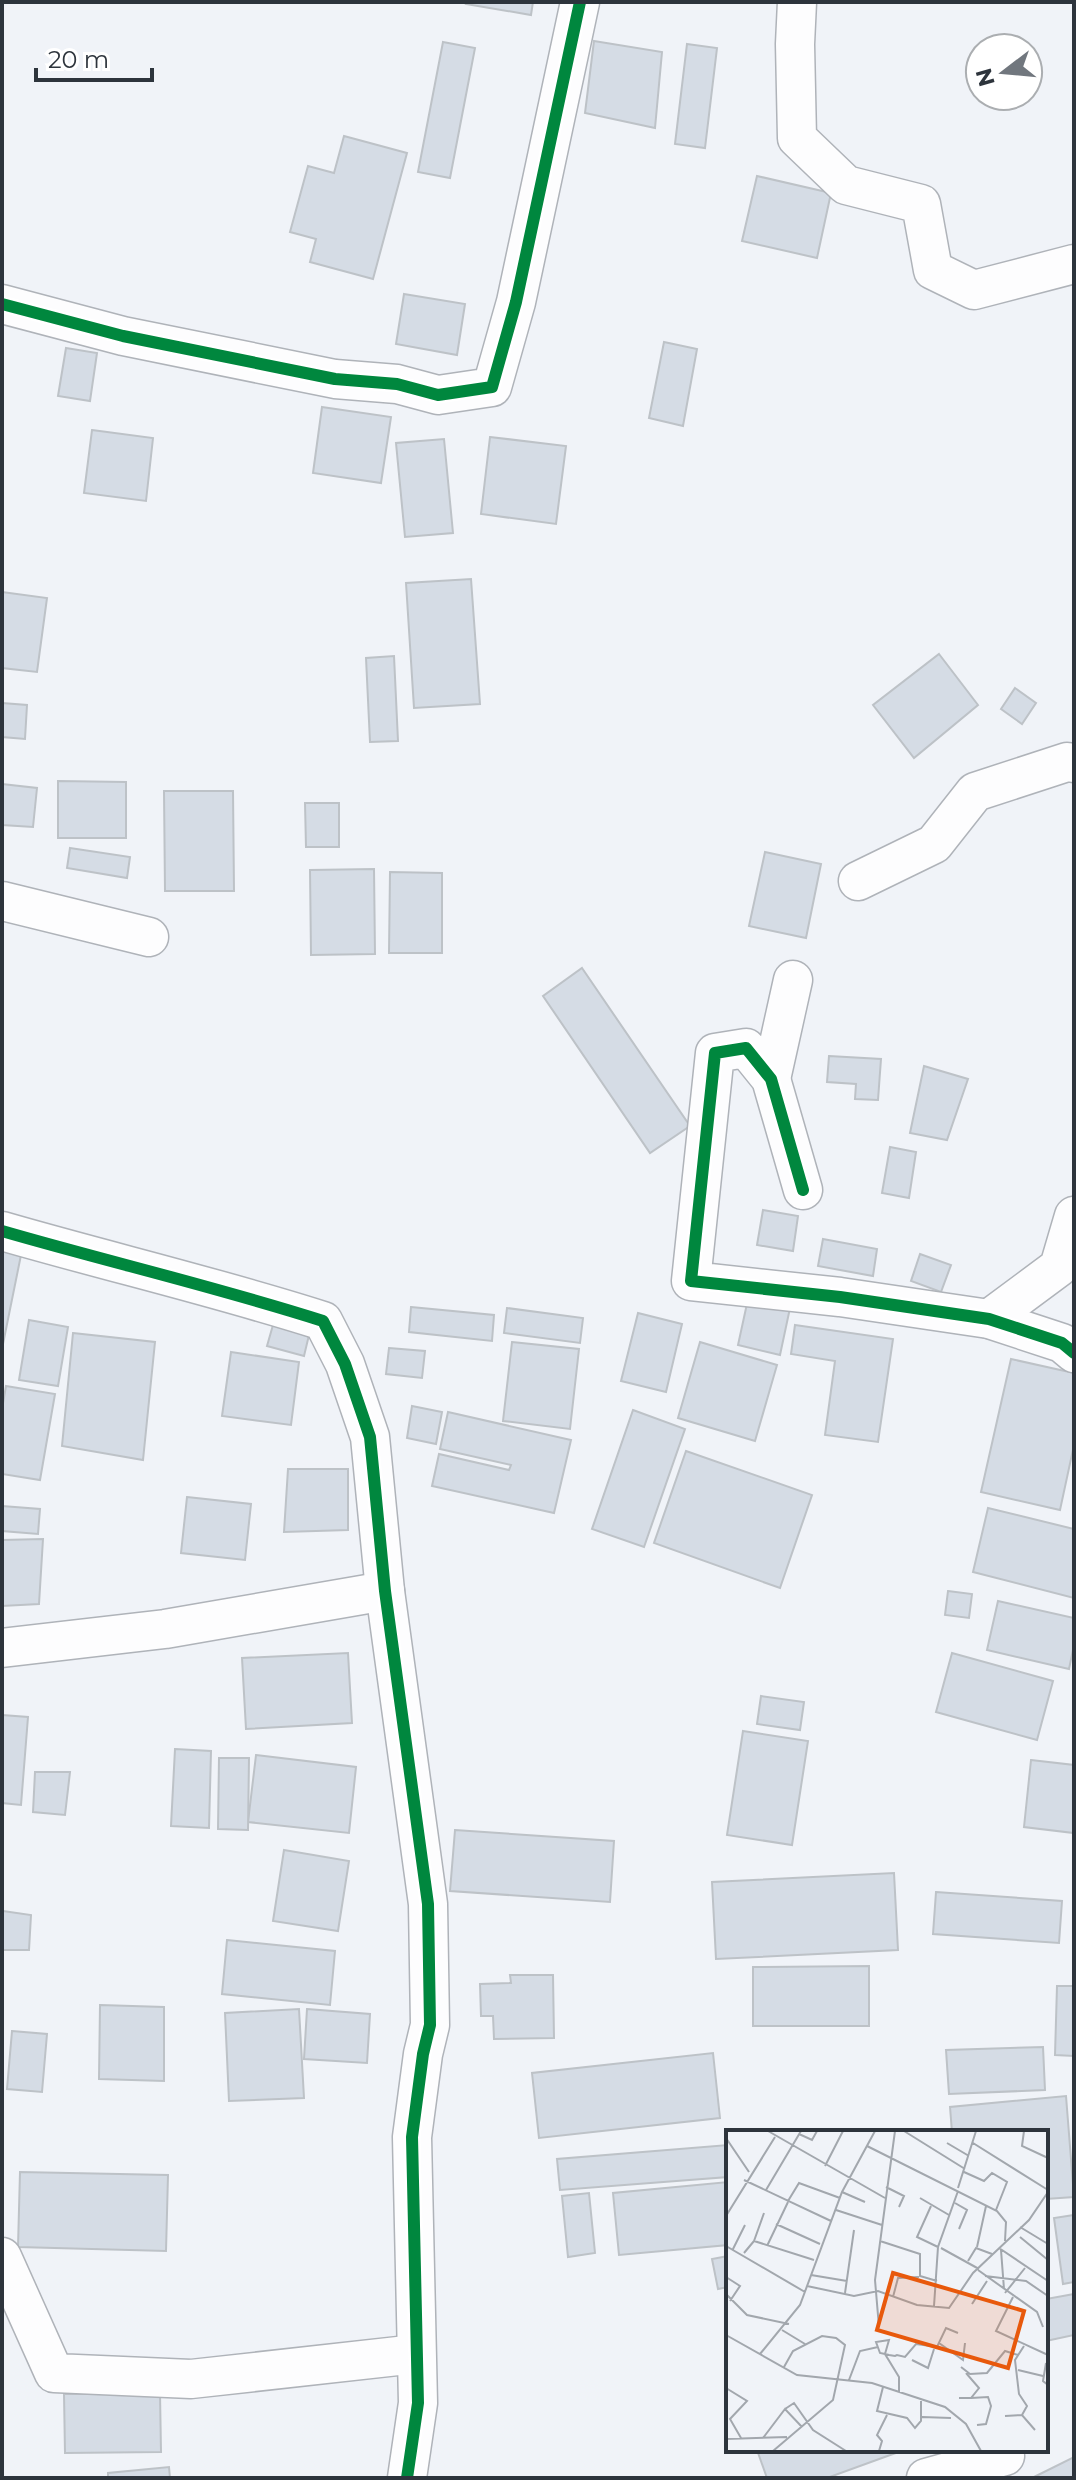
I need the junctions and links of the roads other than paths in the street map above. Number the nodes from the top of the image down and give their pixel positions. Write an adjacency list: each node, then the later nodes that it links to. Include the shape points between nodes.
1 (580, 2): 4 (street, via 516,302 492,387 438,395 397,384 335,379 123,336)
2 (797, 2): 3 (street, via 797,138 846,185 921,204 933,270 974,290)
3 (1074, 264)
4 (2, 304)
5 (1074, 763): 6 (street, via 975,792 934,844)
6 (858, 881)
7 (2, 901): 8 (street)
8 (149, 937)
9 (793, 980): 10 (street)
10 (771, 1079): 11 (street); 14 (street, via 746,1048 715,1053 691,1281)
11 (803, 1190)
12 (1074, 1216): 14 (street, via 1059,1267)
13 (2, 1231): 16 (street, via 323,1321 345,1364 370,1437)
14 (989, 1319): 15 (street, via 1062,1343)
15 (1074, 1353)
16 (385, 1591): 17 (street, via 165,1629); 19 (street, via 428,1904 430,2025 412,2137)
17 (2, 1648)
18 (2, 2257): 19 (street, via 54,2373 191,2379)
19 (416, 2354): 21 (street, via 418,2403)
20 (1005, 2456): 22 (street)
21 (407, 2478)
22 (926, 2478)

